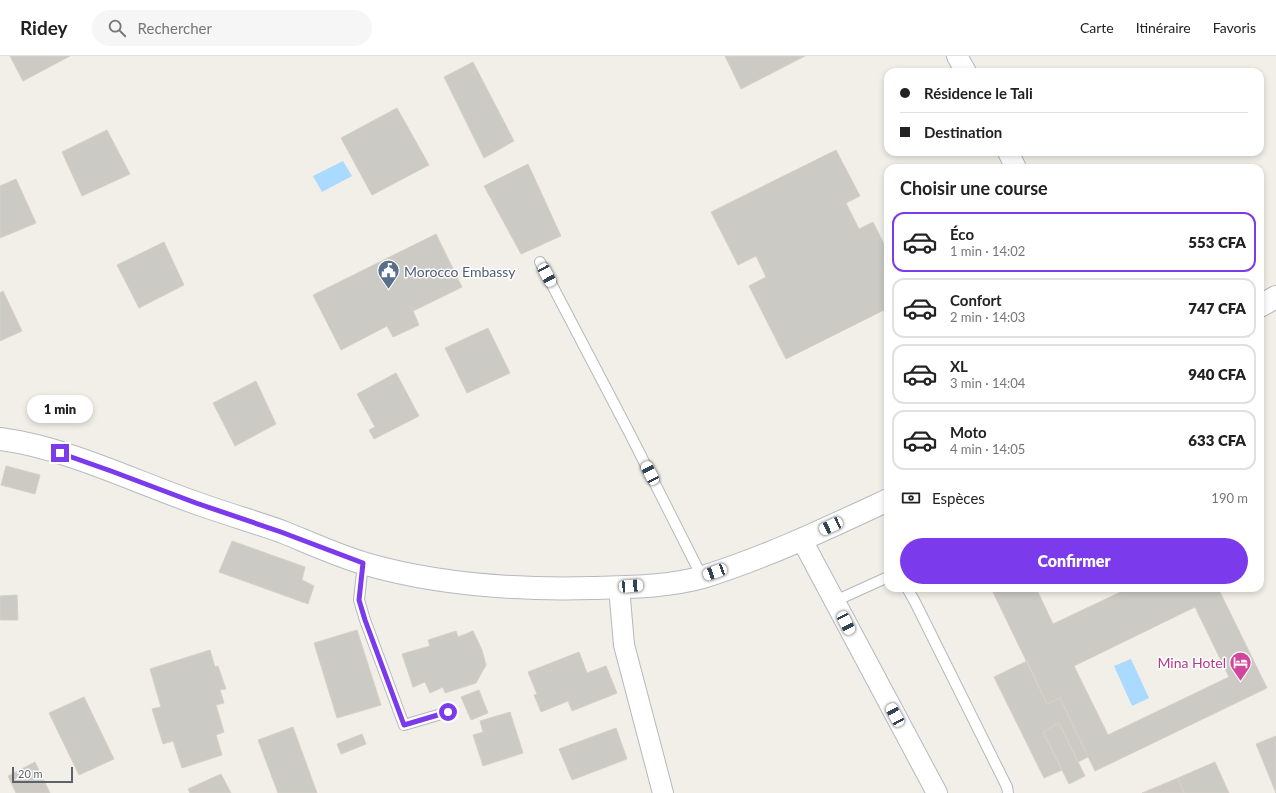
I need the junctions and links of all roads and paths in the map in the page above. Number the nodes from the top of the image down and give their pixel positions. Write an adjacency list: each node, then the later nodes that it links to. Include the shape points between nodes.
1 (957, 56): 2 (street)
2 (964, 68)
3 (540, 262): 10 (lane)
4 (1276, 297): 5 (main road)
5 (1264, 304)
6 (0, 439): 9 (main road, via 68,456)
7 (884, 502): 8 (main road)
8 (802, 540): 10 (main road); 14 (street)
9 (363, 563): 12 (main road, via 425,578 470,584 517,588); 15 (lane, via 359,600 404,725)
10 (702, 577): 12 (main road, via 680,582)
11 (884, 579): 14 (lane)
12 (618, 587): 16 (street, via 624,645)
13 (909, 592): 18 (lane)
14 (835, 601): 17 (street)
15 (448, 712)
16 (663, 793)
17 (937, 793)
18 (1008, 793)

